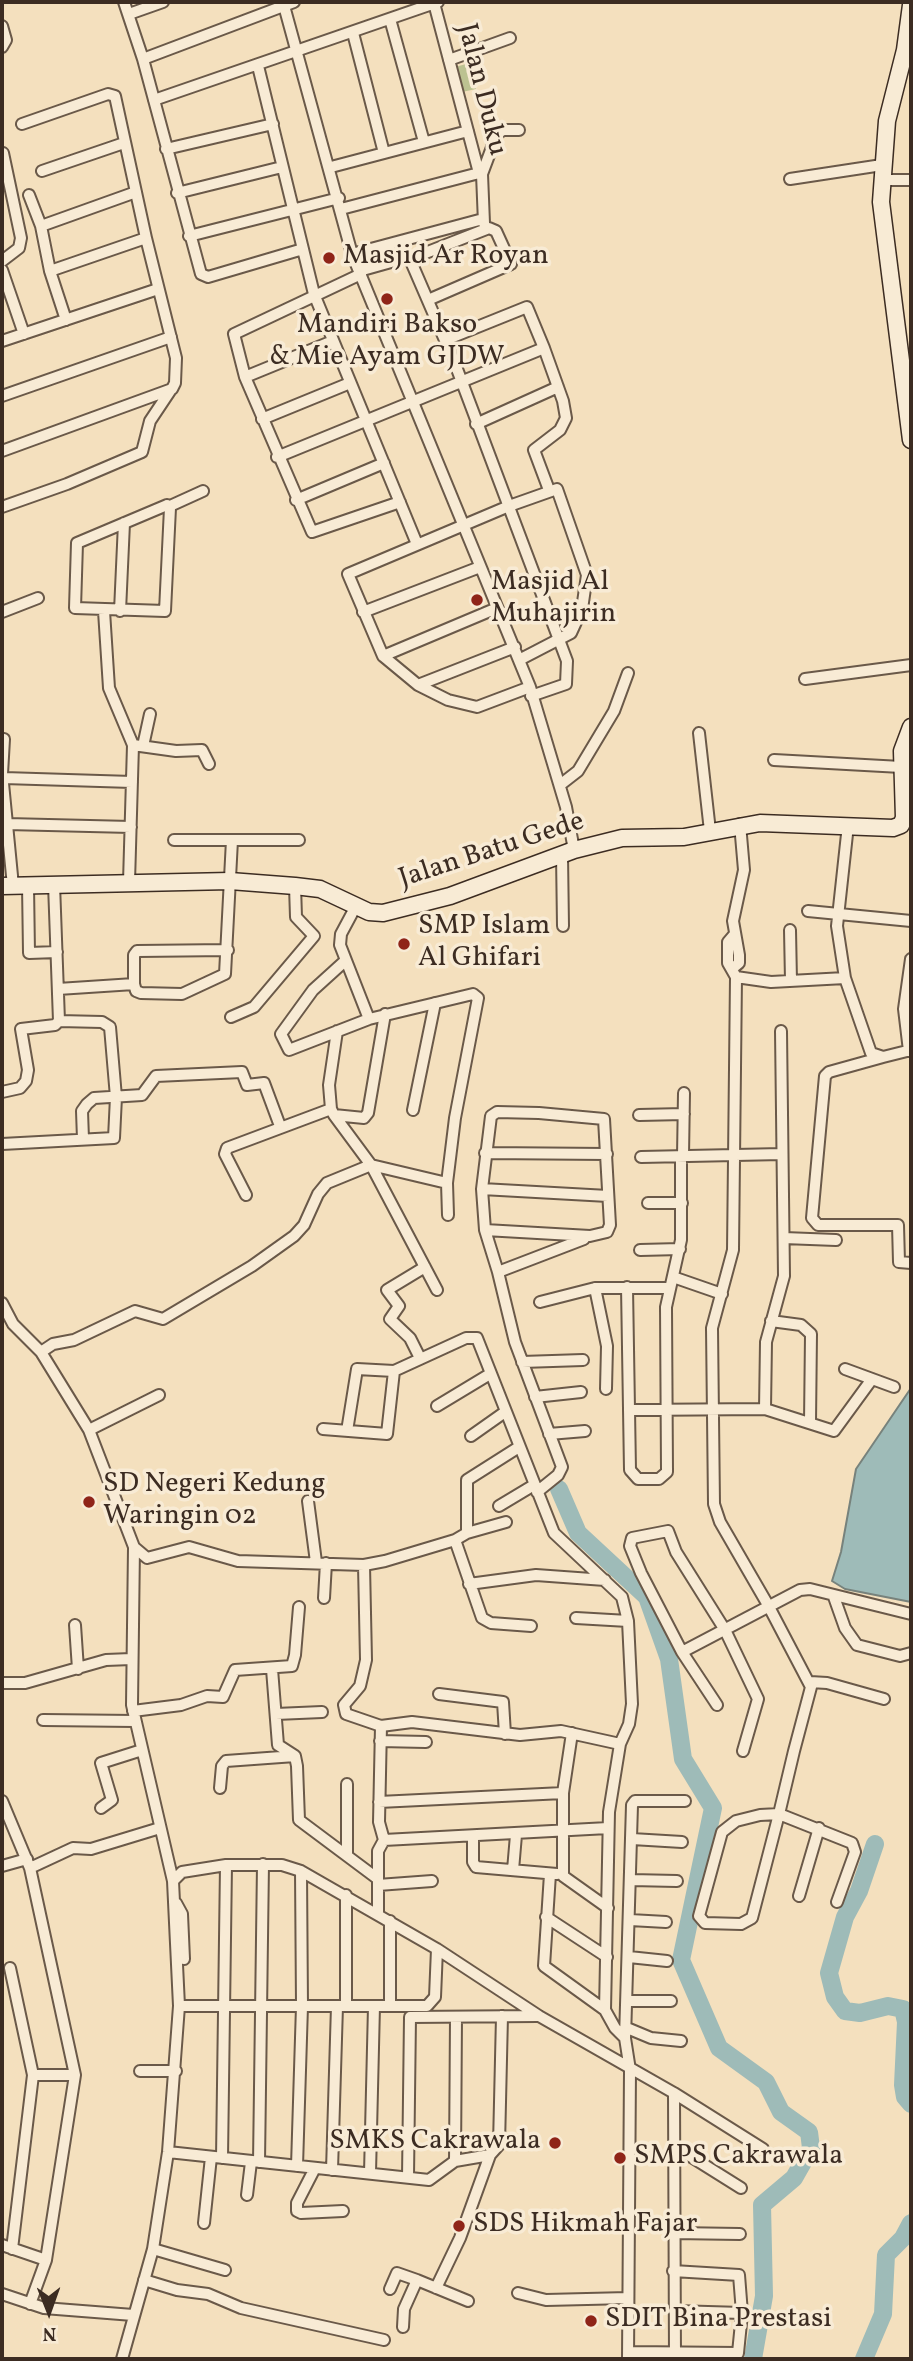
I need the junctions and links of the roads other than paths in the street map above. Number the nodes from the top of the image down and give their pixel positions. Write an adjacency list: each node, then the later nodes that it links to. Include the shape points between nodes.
1 (124, 2): 6 (street)
2 (163, 2): 6 (street)
3 (436, 2): 7 (street); 15 (street, Jalan Duku)
4 (287, 3): 13 (street); 14 (street)
5 (911, 8): 12 (street)
6 (129, 14): 14 (street)
7 (390, 19): 9 (street); 22 (street)
8 (2, 26): 11 (street, via 6,40)
9 (353, 33): 13 (street); 26 (street)
10 (510, 38): 15 (street)
11 (2, 47)
12 (908, 50): 30 (street, via 887,121)
13 (298, 51): 16 (street); 28 (street)
14 (144, 59): 17 (street)
15 (449, 60): 21 (street, Jalan Duku)
16 (258, 66): 17 (street); 19 (street)
17 (154, 100): 24 (street)
18 (22, 124): 23 (street, via 112,94)
19 (273, 124): 24 (street); 27 (street)
20 (519, 130): 31 (street, via 497,134)
21 (468, 131): 22 (street); 31 (street, Jalan Duku)
22 (424, 142): 26 (street)
23 (124, 143): 29 (street); 34 (street)
24 (166, 149): 35 (street)
25 (3, 153): 46 (street, via 21,238 19,248)
26 (384, 153): 28 (street)
27 (282, 167): 35 (street); 38 (street)
28 (331, 167): 37 (street)
29 (42, 171)
30 (882, 173): 32 (street); 33 (street); 55 (street)
31 (481, 174): 37 (street, Jalan Duku); 39 (street)
32 (790, 179)
33 (911, 180)
34 (136, 192): 40 (street); 42 (street)
35 (177, 193): 41 (street)
36 (29, 195): 40 (street)
37 (340, 204): 38 (street, Jalan Duku); 44 (street)
38 (294, 210): 41 (street, Jalan Duku); 43 (street)
39 (484, 224): 44 (street); 45 (street); 52 (street, via 496,231 511,266)
40 (41, 226): 48 (street)
41 (189, 236): 43 (street, via 200,272 206,277)
42 (146, 238): 48 (street); 50 (street)
43 (303, 249): 51 (street)
44 (352, 254): 49 (street)
45 (410, 259): 49 (street, via 403,257); 52 (street)
46 (2, 261)
47 (2, 270): 54 (street)
48 (50, 271): 53 (street)
49 (360, 272): 51 (street); 67 (street)
50 (158, 289): 53 (street); 56 (street)
51 (314, 294): 59 (street); 61 (street, via 234,332)
52 (428, 300): 57 (street)
53 (66, 320): 54 (street)
54 (24, 334): 58 (street)
55 (904, 335): 71 (street)
56 (171, 337): 65 (street, via 177,365); 66 (street)
57 (445, 340): 60 (street, via 525,307 530,308); 62 (street)
58 (2, 341)
59 (333, 341): 61 (street); 63 (street)
60 (544, 348): 62 (street); 64 (street)
61 (245, 377): 68 (street)
62 (461, 382): 67 (street); 70 (street)
63 (350, 383): 68 (street); 69 (street)
64 (558, 387): 70 (street); 75 (street, via 564,424 533,453)
65 (172, 389): 72 (street); 81 (street, via 150,421 142,452)
66 (2, 396)
67 (412, 402): 69 (street); 83 (street)
68 (262, 419): 73 (street)
69 (366, 421): 73 (street); 74 (street)
70 (476, 424): 80 (street)
71 (911, 440)
72 (2, 451)
73 (277, 457): 77 (street)
74 (384, 463): 77 (street); 78 (street)
75 (549, 490): 80 (street); 92 (street, via 561,491 587,575 576,623)
76 (203, 491): 79 (street)
77 (296, 499): 78 (street, via 314,533)
78 (400, 502): 84 (street)
79 (170, 506): 82 (street); 89 (street, via 166,610)
80 (509, 506): 83 (street); 92 (street)
81 (2, 507)
82 (124, 523): 88 (street, via 76,545 73,606); 89 (street)
83 (463, 525): 84 (street); 85 (street)
84 (417, 544): 91 (street, via 348,574)
85 (480, 567): 87 (street); 91 (street)
86 (38, 598): 90 (street)
87 (497, 608): 93 (street); 94 (street)
88 (104, 611): 89 (street); 105 (street, via 109,688)
89 (120, 611)
90 (2, 612)
91 (363, 612): 94 (street)
92 (561, 640): 95 (street); 100 (street, via 567,661 566,684)
93 (515, 647): 95 (street); 99 (street)
94 (383, 656): 99 (street)
95 (519, 660): 100 (street)
96 (911, 665): 98 (street)
97 (628, 673): 111 (street, via 614,711 578,771)
98 (805, 678)
99 (418, 685): 100 (street, via 448,700 477,707)
100 (530, 692): 111 (street)
101 (150, 715): 105 (street)
102 (911, 727): 108 (street, Jalan Batu Gede, via 904,740)
103 (699, 733): 117 (street)
104 (4, 739): 109 (street)
105 (138, 746): 107 (street, via 202,750); 110 (street)
106 (774, 760): 108 (street)
107 (209, 764)
108 (901, 767): 115 (street, Jalan Batu Gede, via 901,825)
109 (3, 775): 110 (street); 112 (street)
110 (132, 782): 116 (street)
111 (560, 785): 121 (street)
112 (4, 807): 113 (street)
113 (7, 824): 116 (street); 125 (street)
114 (740, 824): 115 (street, Jalan Batu Gede); 117 (street, Jalan Batu Gede); 137 (street, via 744,870 734,934 728,942 728,963)
115 (848, 825): 129 (street)
116 (131, 827): 123 (street)
117 (710, 831): 121 (street, Jalan Batu Gede, via 659,840 622,838)
118 (174, 840): 119 (street)
119 (232, 840): 120 (street); 122 (street)
120 (299, 841)
121 (568, 853): 127 (street, Jalan Batu Gede, via 484,886 400,911 375,913); 131 (street)
122 (230, 881): 123 (street, Jalan Batu Gede); 126 (street, Jalan Batu Gede); 133 (street)
123 (129, 882): 124 (street, Jalan Batu Gede)
124 (54, 884): 125 (street, Jalan Batu Gede); 134 (street)
125 (14, 886): 134 (street, via 29,953)
126 (295, 886): 127 (street, Jalan Batu Gede, via 320,889); 144 (street, via 296,917 314,936 254,1007)
127 (356, 906): 136 (street, via 340,940)
128 (808, 912): 129 (street)
129 (838, 913): 130 (street); 138 (street, via 837,937)
130 (911, 921)
131 (563, 926)
132 (790, 930): 139 (street)
133 (228, 950): 140 (street, via 225,974 194,991 141,993); 140 (street, via 137,951)
134 (57, 952): 141 (street)
135 (911, 959): 149 (street, via 904,1009)
136 (345, 961): 145 (street); 147 (street, via 313,990 280,1037 291,1050)
137 (734, 972): 139 (street, via 752,981); 164 (street)
138 (845, 978): 139 (street); 150 (street, via 868,1048)
139 (791, 981)
140 (134, 984): 141 (street)
141 (58, 989): 146 (street)
142 (435, 1003): 143 (street); 154 (street); 168 (street, via 473,994 479,1001)
143 (385, 1014): 145 (street); 155 (street, via 368,1113 360,1119)
144 (231, 1017)
145 (369, 1019): 147 (street)
146 (59, 1021): 151 (street, via 21,1029 26,1081 20,1088); 153 (street, via 103,1022 110,1027)
147 (337, 1031): 155 (street, via 329,1085)
148 (781, 1031): 163 (street)
149 (910, 1050): 150 (street)
150 (883, 1057): 181 (street, via 825,1076 812,1218 824,1225 898,1225 899,1262)
151 (2, 1092)
152 (684, 1093): 156 (street)
153 (116, 1097): 158 (street, via 142,1095 156,1076 238,1071 247,1086 264,1083); 159 (street, via 94,1098 84,1108); 159 (street, via 114,1138)
154 (413, 1110)
155 (332, 1112): 158 (street); 167 (street)
156 (684, 1114): 157 (street); 165 (street)
157 (639, 1115)
158 (280, 1126): 170 (street, via 225,1151)
159 (83, 1139): 160 (street)
160 (2, 1144)
161 (485, 1153): 162 (street); 162 (street, via 489,1120 497,1112 600,1116 607,1125); 169 (street)
162 (607, 1154): 171 (street)
163 (782, 1154): 164 (street); 177 (street)
164 (734, 1155): 165 (street); 188 (street, via 733,1250)
165 (682, 1156): 166 (street); 173 (street)
166 (641, 1157)
167 (371, 1165): 168 (street); 182 (street); 192 (street, via 327,1183 294,1236 163,1319 135,1311)
168 (447, 1183): 174 (street)
169 (482, 1189): 171 (street); 175 (street)
170 (246, 1195)
171 (608, 1196): 176 (street, via 609,1229)
172 (648, 1203): 173 (street)
173 (682, 1203): 179 (street)
174 (448, 1215)
175 (485, 1230): 176 (street); 183 (street)
176 (590, 1236): 183 (street)
177 (784, 1238): 178 (street); 191 (street, via 781,1292)
178 (836, 1240)
179 (680, 1249): 180 (street); 184 (street)
180 (640, 1250)
181 (911, 1263)
182 (425, 1267): 187 (street); 193 (street, via 387,1290 399,1306 390,1319 410,1338)
183 (498, 1272): 195 (street)
184 (672, 1283): 185 (street); 188 (street); 208 (street, via 666,1307)
185 (627, 1287): 186 (street); 207 (street)
186 (595, 1288): 189 (street); 201 (street, via 607,1346)
187 (437, 1290)
188 (722, 1294): 209 (street, via 712,1328)
189 (540, 1302)
190 (2, 1303): 192 (street, via 13,1324)
191 (771, 1321): 206 (street, via 766,1342); 211 (street, via 801,1325 811,1334)
192 (41, 1352): 213 (street)
193 (419, 1358): 197 (street); 198 (street, via 475,1337)
194 (583, 1360): 195 (street)
195 (522, 1362): 204 (street)
196 (845, 1369): 199 (street)
197 (394, 1371): 214 (street, via 357,1368); 214 (street, via 387,1434)
198 (491, 1374): 205 (street); 210 (street)
199 (872, 1379): 200 (street); 211 (street, via 838,1430)
200 (894, 1387)
201 (606, 1389)
202 (581, 1392): 204 (street)
203 (159, 1395): 213 (street)
204 (535, 1397): 216 (street)
205 (437, 1406)
206 (765, 1409): 209 (street); 211 (street)
207 (631, 1410): 208 (street); 208 (street, via 630,1470 638,1479 666,1475)
208 (667, 1410): 209 (street)
209 (714, 1411): 232 (street, via 716,1511)
210 (505, 1412): 217 (street); 218 (street)
211 (810, 1422)
212 (323, 1429): 214 (street)
213 (89, 1430): 225 (street)
214 (347, 1431)
215 (586, 1431): 216 (street)
216 (549, 1434): 219 (street, via 562,1467 556,1477)
217 (471, 1436)
218 (519, 1447): 219 (street); 223 (street, via 467,1480)
219 (538, 1488): 221 (street); 228 (street, via 558,1539)
220 (308, 1501): 226 (street)
221 (499, 1506)
222 (506, 1522): 223 (street)
223 (467, 1533): 224 (street)
224 (455, 1540): 227 (street); 229 (street)
225 (134, 1547): 226 (street, via 147,1558 189,1547 238,1561); 242 (street)
226 (321, 1563): 227 (street); 231 (street)
227 (364, 1564): 254 (street, via 366,1660 360,1686 344,1709 349,1717)
228 (607, 1580): 229 (street, via 536,1575); 236 (street, via 622,1597)
229 (469, 1584): 238 (street, via 484,1620)
230 (834, 1597): 232 (street, via 800,1590); 234 (street); 241 (street, via 857,1645 900,1656)
231 (324, 1598)
232 (768, 1605): 239 (street); 245 (street)
233 (299, 1607): 244 (street, via 293,1664)
234 (911, 1614)
235 (576, 1618): 236 (street)
236 (628, 1621): 259 (street, via 632,1704)
237 (75, 1625): 243 (street)
238 (531, 1626)
239 (724, 1630): 240 (street); 240 (street, via 668,1531 632,1538 630,1546 641,1573); 261 (street, via 758,1699)
240 (682, 1652): 249 (street)
241 (911, 1653)
242 (131, 1659): 243 (street, via 106,1660); 252 (street)
243 (78, 1669): 246 (street, via 25,1683)
244 (272, 1669): 251 (street); 252 (street, via 235,1670 223,1698 207,1696)
245 (810, 1682): 248 (street); 272 (street)
246 (2, 1683)
247 (439, 1694): 256 (street, via 503,1702)
248 (884, 1699)
249 (717, 1705)
250 (322, 1712): 251 (street)
251 (276, 1714): 262 (street, via 279,1746)
252 (134, 1716): 253 (street); 260 (street)
253 (43, 1720)
254 (381, 1726): 256 (street, via 412,1722); 257 (street)
255 (572, 1733): 256 (street); 259 (street); 266 (street)
256 (505, 1734)
257 (380, 1741): 258 (street); 269 (street)
258 (426, 1742)
259 (620, 1744): 265 (street)
260 (142, 1750): 271 (street, via 101,1763 113,1800); 274 (street)
261 (743, 1751)
262 (295, 1756): 264 (street, via 226,1761); 283 (street, via 299,1820)
263 (347, 1784): 283 (street)
264 (220, 1788)
265 (613, 1788): 270 (street); 275 (street)
266 (563, 1793): 269 (street); 277 (street)
267 (2, 1801): 273 (street)
268 (685, 1801): 270 (street)
269 (379, 1802): 281 (street, via 379,1832)
270 (633, 1802): 280 (street)
271 (101, 1808)
272 (779, 1814): 272 (street, via 752,1918 741,1924 700,1920 722,1832 748,1817); 276 (street)
273 (5, 1816): 284 (street)
274 (160, 1828): 284 (street); 293 (street)
275 (608, 1828): 277 (street); 300 (street)
276 (819, 1828): 298 (street); 299 (street, via 854,1846)
277 (563, 1831): 278 (street); 291 (street)
278 (516, 1835): 279 (street); 288 (street)
279 (473, 1837): 281 (street); 288 (street, via 475,1866)
280 (632, 1839): 282 (street); 292 (street)
281 (384, 1840): 296 (street, via 378,1851)
282 (682, 1842)
283 (346, 1855): 296 (street)
284 (29, 1863): 286 (street); 330 (street)
285 (263, 1864): 287 (street); 289 (street); 314 (street)
286 (2, 1866)
287 (226, 1866): 293 (street, via 182,1872); 313 (street)
288 (513, 1870): 290 (street)
289 (301, 1871): 297 (street); 316 (street)
290 (550, 1874): 291 (street); 302 (street)
291 (563, 1876): 300 (street)
292 (631, 1880): 295 (street); 303 (street)
293 (173, 1881): 315 (street)
294 (432, 1881): 296 (street)
295 (677, 1881)
296 (378, 1882): 301 (street)
297 (346, 1895): 301 (street); 317 (street)
298 (799, 1896)
299 (837, 1902)
300 (608, 1908): 307 (street)
301 (378, 1914): 304 (street)
302 (546, 1917): 307 (street); 320 (street, via 544,1966)
303 (630, 1920): 305 (street); 308 (street)
304 (390, 1921): 306 (street); 319 (street)
305 (666, 1922)
306 (437, 1949): 319 (street, via 431,2004); 322 (street)
307 (607, 1957): 320 (street)
308 (629, 1957): 309 (street); 311 (street)
309 (667, 1961)
310 (10, 1968): 329 (street)
311 (627, 2001): 312 (street); 324 (street)
312 (671, 2001)
313 (224, 2005): 314 (street); 315 (street); 336 (street)
314 (263, 2005): 316 (street); 338 (street)
315 (183, 2006): 328 (street)
316 (302, 2006): 317 (street); 339 (street)
317 (341, 2006): 318 (street); 341 (street)
318 (373, 2006): 319 (street); 342 (street)
319 (390, 2006)
320 (605, 2010): 324 (street)
321 (502, 2016): 322 (street); 323 (street); 335 (street, via 500,2139)
322 (539, 2016): 326 (street)
323 (456, 2017): 337 (street); 343 (street, via 410,2017)
324 (626, 2038): 325 (street); 326 (street)
325 (681, 2041)
326 (629, 2066): 331 (street); 361 (street)
327 (140, 2071): 328 (street)
328 (176, 2071): 334 (street)
329 (33, 2075): 330 (street); 350 (street)
330 (75, 2075): 352 (street)
331 (674, 2093): 332 (street); 333 (street)
332 (674, 2146): 344 (street); 348 (street)
333 (763, 2149)
334 (168, 2152): 336 (street); 351 (street)
335 (490, 2155): 337 (street); 358 (street)
336 (217, 2158): 338 (street); 347 (street)
337 (455, 2161): 343 (street, via 429,2180)
338 (255, 2162): 339 (street); 345 (street)
339 (297, 2166): 340 (street)
340 (315, 2168): 341 (street); 346 (street, via 297,2211)
341 (332, 2169): 342 (street)
342 (370, 2173): 343 (street)
343 (408, 2177)
344 (741, 2188)
345 (247, 2194)
346 (343, 2211)
347 (204, 2223)
348 (674, 2233): 349 (street); 354 (street)
349 (740, 2234)
350 (7, 2247): 352 (street)
351 (153, 2249): 353 (street); 355 (street)
352 (46, 2260): 363 (street)
353 (225, 2270)
354 (673, 2271): 364 (street); 365 (street, via 739,2275)
355 (144, 2280): 366 (street); 368 (street, via 208,2294 241,2308)
356 (417, 2280): 357 (street, via 398,2273); 358 (street); 367 (street, via 404,2309)
357 (390, 2288)
358 (436, 2288): 362 (street)
359 (518, 2293): 361 (street, via 546,2300)
360 (2, 2294): 363 (street)
361 (628, 2298): 370 (street)
362 (468, 2301)
363 (30, 2304): 366 (street)
364 (674, 2311): 365 (street); 369 (street)
365 (742, 2313): 371 (street)
366 (133, 2315): 372 (street)
367 (403, 2328)
368 (384, 2340)
369 (675, 2355): 370 (street); 371 (street)
370 (628, 2356)
371 (738, 2356)
372 (122, 2359)

